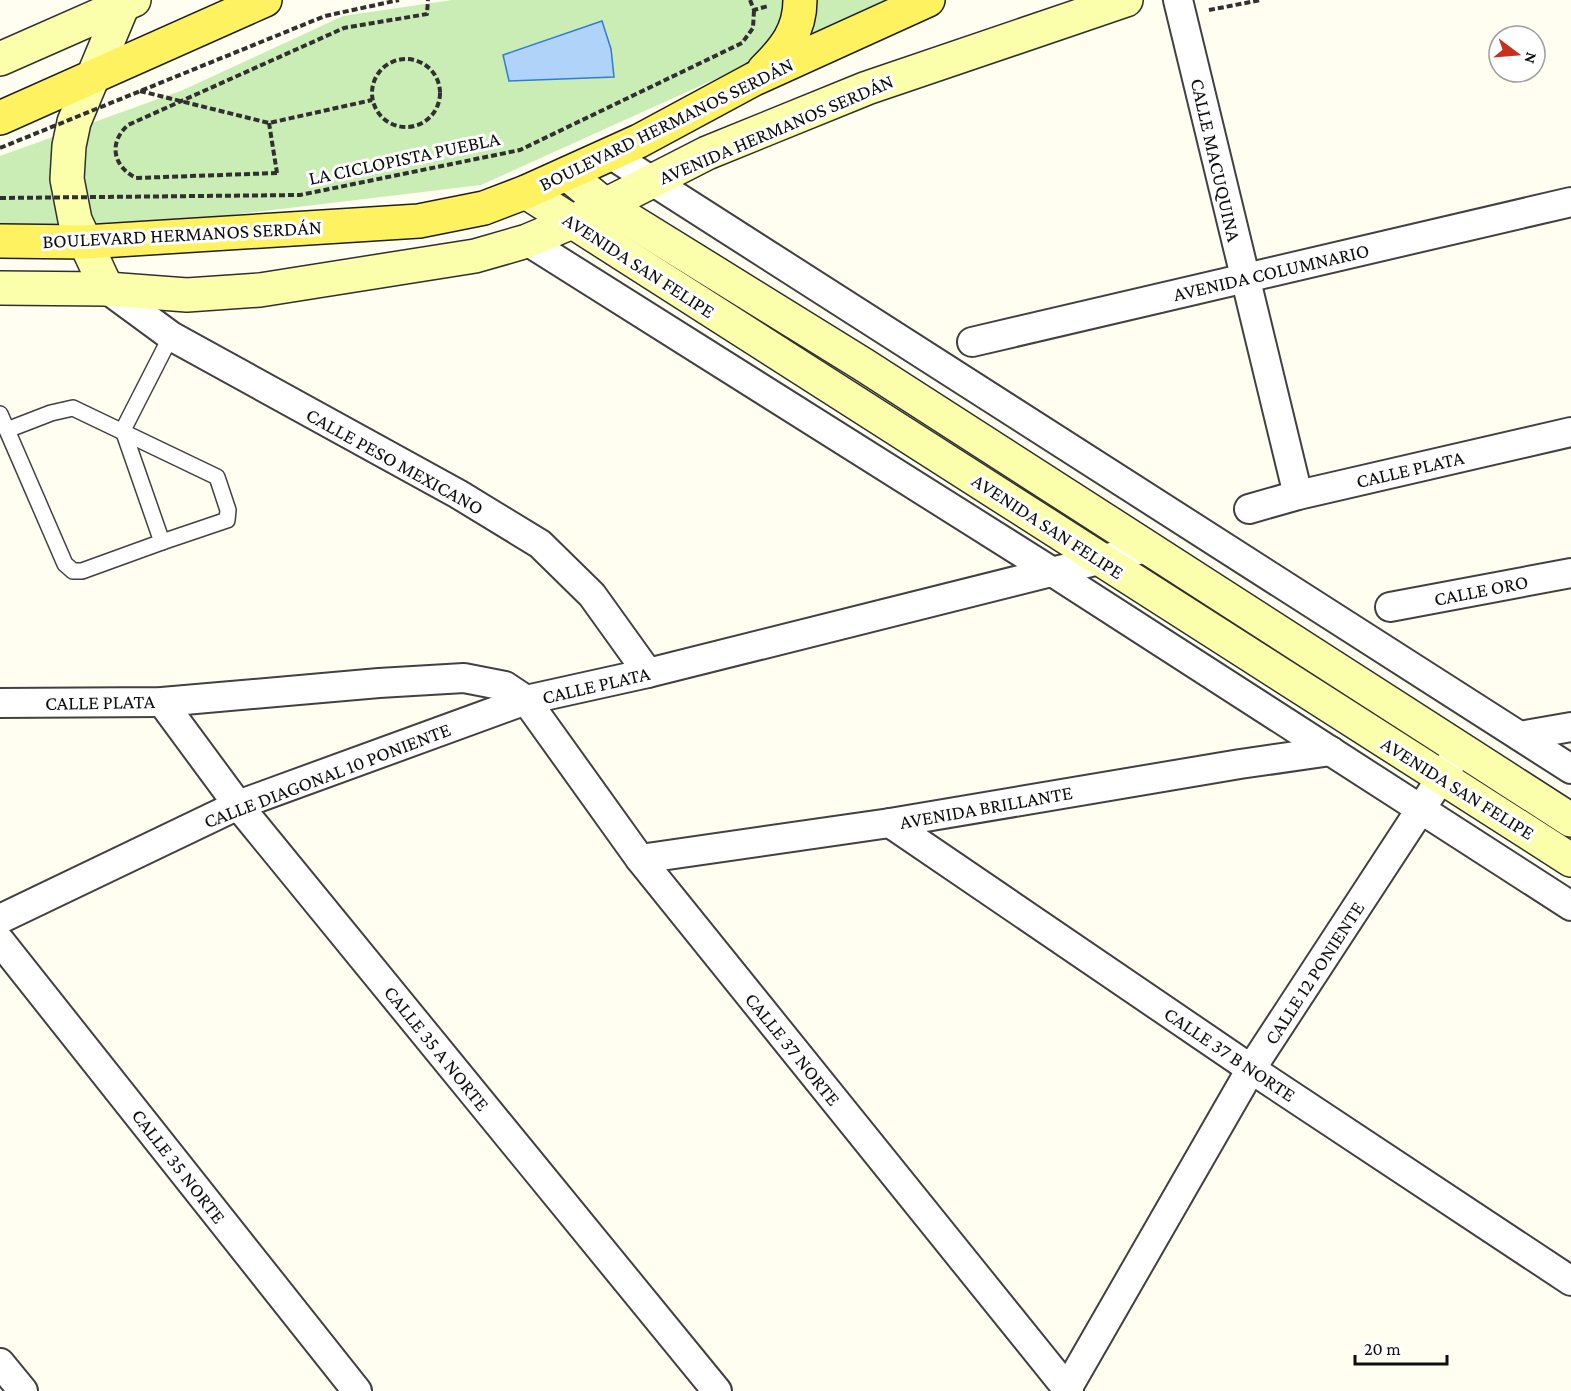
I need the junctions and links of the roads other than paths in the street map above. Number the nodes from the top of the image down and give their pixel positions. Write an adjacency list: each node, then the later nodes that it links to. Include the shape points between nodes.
1 (265, 0): 8 (main road)
2 (800, 0): 9 (main road, via 796,27 788,45)
3 (928, 0): 9 (main road, BOULEVARD HERMANOS SERDÁN)
4 (1126, 0): 13 (main road, AVENIDA HERMANOS SERDÁN, via 867,88)
5 (128, 1): 7 (main road); 8 (main road)
6 (1180, 8): 21 (street, CALLE MACUQUINA)
7 (0, 58)
8 (92, 79): 10 (main road); 20 (main road, via 74,122 67,179 70,204)
9 (754, 80): 11 (main road, BOULEVARD HERMANOS SERDÁN)
10 (0, 118)
11 (610, 154): 12 (main road, BOULEVARD HERMANOS SERDÁN); 13 (street)
12 (567, 174): 14 (main road, BOULEVARD HERMANOS SERDÁN); 16 (main road, AVENIDA SAN FELIPE)
13 (651, 180): 16 (main road, AVENIDA HERMANOS SERDÁN); 43 (street)
14 (526, 192): 17 (main road, AVENIDA SAN FELIPE); 20 (main road, BOULEVARD HERMANOS SERDÁN, via 484,208 419,221)
15 (1571, 202): 21 (street, AVENIDA COLUMNARIO)
16 (604, 204): 17 (main road, AVENIDA HERMANOS SERDÁN); 33 (main road, AVENIDA SAN FELIPE, via 864,365)
17 (572, 222): 18 (main road, AVENIDA HERMANOS SERDÁN); 34 (main road, AVENIDA SAN FELIPE)
18 (527, 241): 23 (main road, AVENIDA HERMANOS SERDÁN, via 475,256 260,290 187,295); 35 (street, AVENIDA SAN FELIPE)
19 (0, 242): 20 (main road, BOULEVARD HERMANOS SERDÁN)
20 (85, 242): 23 (main road)
21 (1244, 278): 25 (street, AVENIDA COLUMNARIO); 30 (street, CALLE MACUQUINA)
22 (0, 288): 23 (main road, AVENIDA HERMANOS SERDÁN)
23 (107, 289): 24 (street, CALLE PESO MEXICANO)
24 (171, 336): 28 (lane); 38 (street, CALLE PESO MEXICANO, via 458,494 540,544 592,595)
25 (972, 342)
26 (0, 414): 27 (lane)
27 (7, 430): 28 (lane, via 73,408); 32 (lane, via 65,564 73,572)
28 (123, 430): 32 (lane); 32 (lane, via 217,477 228,510 227,520)
29 (1571, 432): 30 (street, CALLE PLATA)
30 (1298, 495): 31 (street, CALLE PLATA)
31 (1249, 509)
32 (162, 542)
33 (1147, 548): 34 (street, CALLE PLATA); 44 (main road, AVENIDA SAN FELIPE)
34 (1101, 560): 35 (street, CALLE PLATA); 47 (main road, AVENIDA SAN FELIPE)
35 (1051, 572): 38 (street, CALLE PLATA); 45 (street, AVENIDA SAN FELIPE)
36 (1571, 573): 37 (street, CALLE ORO)
37 (1390, 607)
38 (648, 673): 39 (street, CALLE PLATA)
39 (526, 700): 40 (street, CALLE PLATA, via 505,686 464,678); 48 (street, CALLE DIAGONAL 10 PONIENTE); 52 (street, CALLE 37 NORTE)
40 (162, 702): 41 (street, CALLE PLATA); 48 (street, CALLE 35 A NORTE)
41 (0, 703)
42 (1571, 727): 43 (street)
43 (1520, 736): 46 (street)
44 (1460, 749): 47 (street, CALLE 12 PONIENTE); 50 (main road, AVENIDA SAN FELIPE)
45 (1331, 751): 49 (street, AVENIDA SAN FELIPE); 51 (street, AVENIDA BRILLANTE)
46 (1571, 769)
47 (1442, 777): 49 (street, CALLE 12 PONIENTE); 53 (main road, AVENIDA SAN FELIPE)
48 (238, 805): 55 (street, CALLE DIAGONAL 10 PONIENTE); 63 (street, CALLE 35 A NORTE)
49 (1421, 810): 54 (street, AVENIDA SAN FELIPE); 57 (street, CALLE 12 PONIENTE)
50 (1571, 820)
51 (890, 823): 52 (street, AVENIDA BRILLANTE); 57 (street, CALLE 37 B NORTE)
52 (640, 859): 60 (street, CALLE 37 NORTE)
53 (1571, 860)
54 (1571, 906)
55 (0, 919)
56 (0, 941): 62 (street, CALLE 35 NORTE)
57 (1251, 1069): 58 (street, CALLE 37 B NORTE); 60 (street, CALLE 12 PONIENTE)
58 (1571, 1281)
59 (0, 1363): 61 (street)
60 (1068, 1390)
61 (23, 1391)
62 (357, 1391)
63 (717, 1391)

